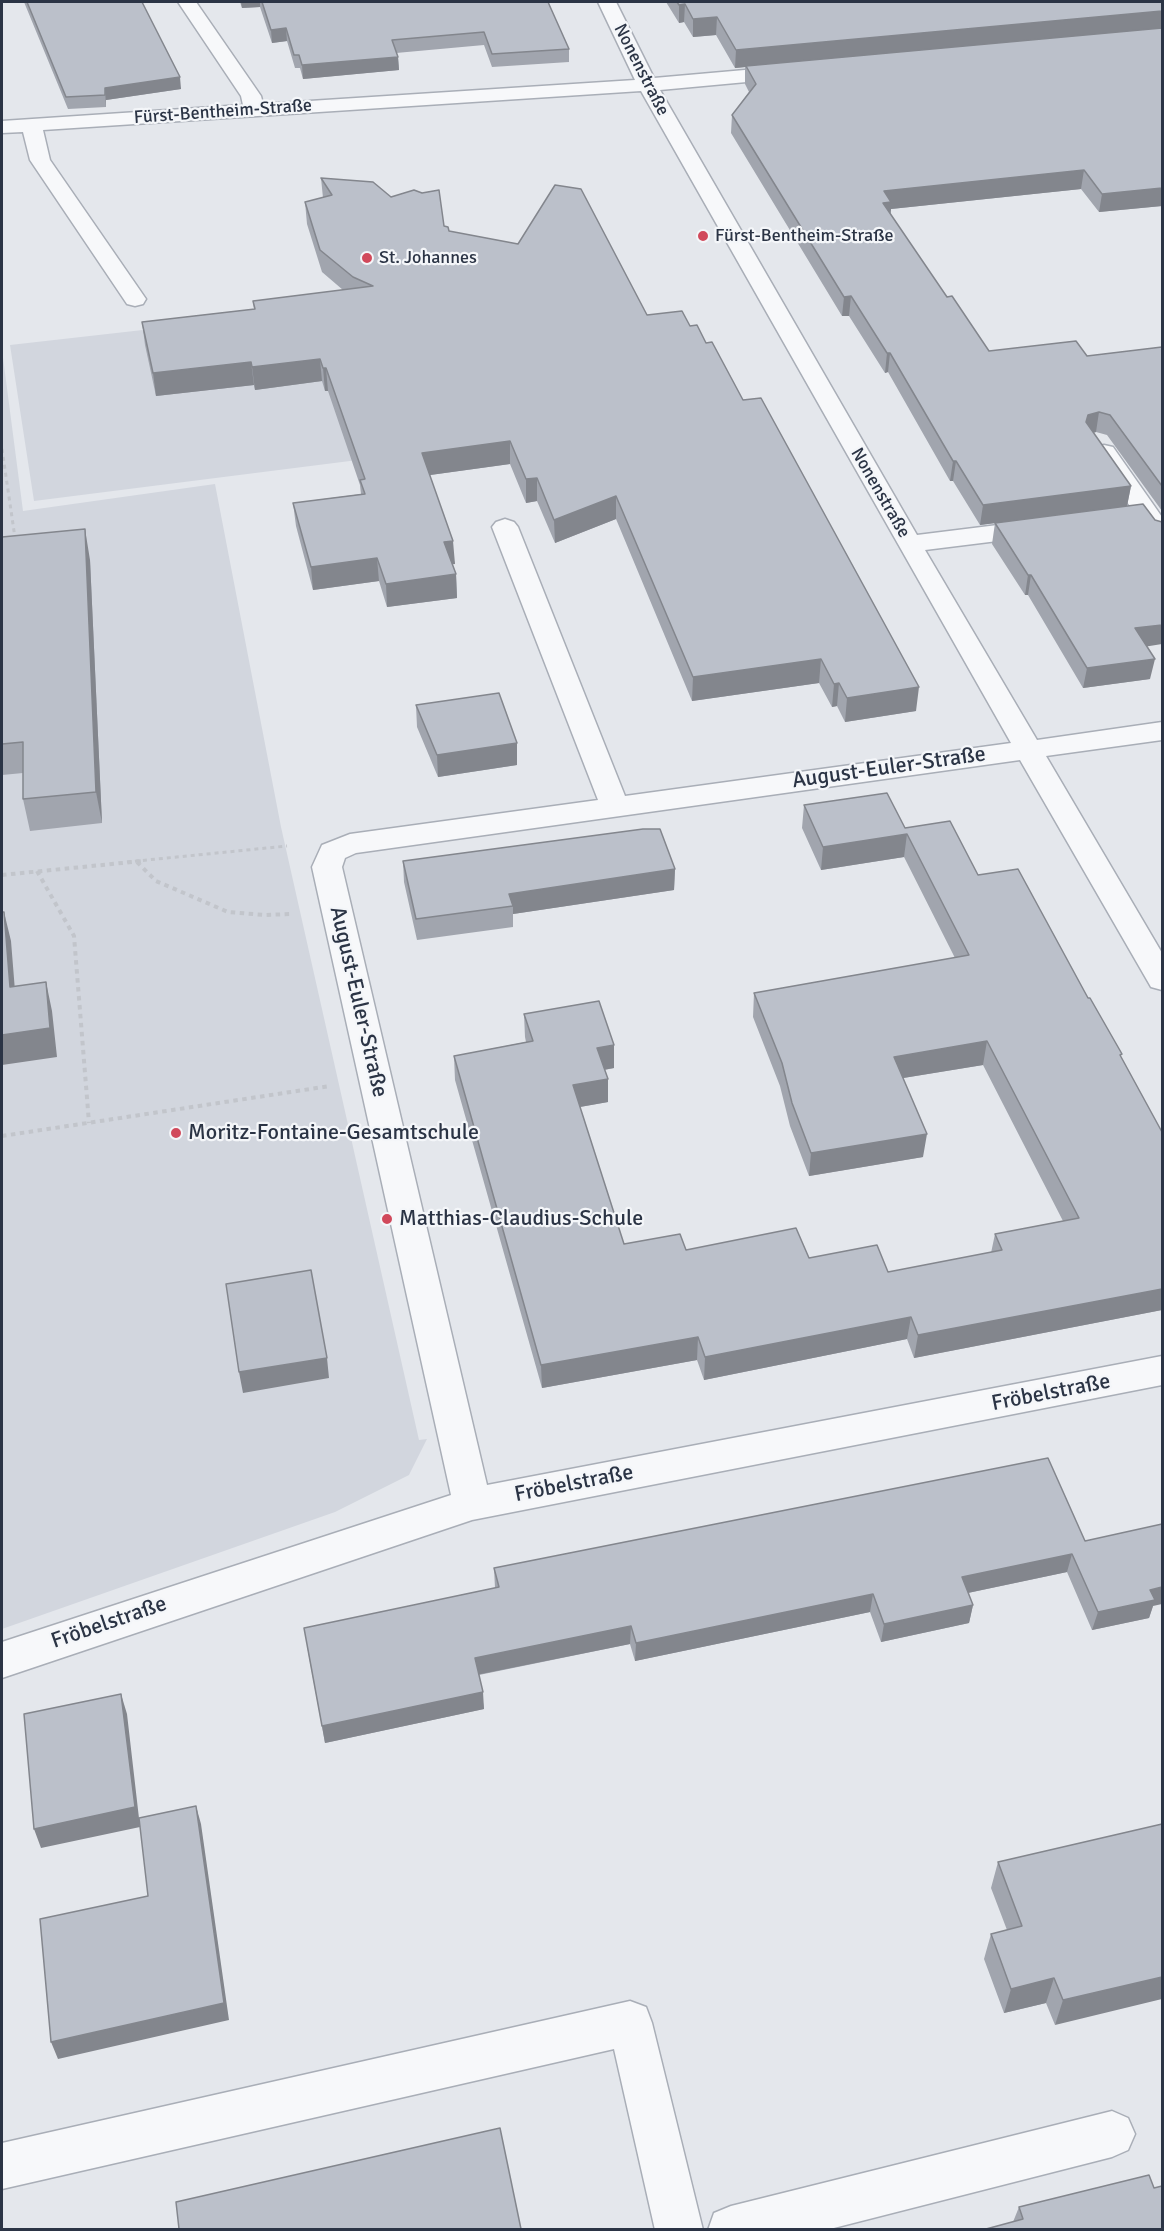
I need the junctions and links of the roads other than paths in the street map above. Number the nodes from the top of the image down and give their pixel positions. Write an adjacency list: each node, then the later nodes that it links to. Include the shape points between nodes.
1 (187, 2): 5 (street, via 250,96)
2 (607, 2): 4 (street, Nonenstraße)
3 (808, 71): 4 (street, Fürst-Bentheim-Straße)
4 (647, 85): 5 (street, Fürst-Bentheim-Straße); 13 (street, Nonenstraße)
5 (254, 110): 6 (street, Fürst-Bentheim-Straße)
6 (32, 126): 7 (street, Fürst-Bentheim-Straße); 8 (street, via 40,160)
7 (2, 128)
8 (135, 299)
9 (1096, 441): 10 (street)
10 (1145, 521)
11 (1057, 525): 13 (street)
12 (505, 527): 16 (street)
13 (909, 544): 15 (street, Nonenstraße)
14 (1162, 731): 15 (street, August-Euler-Straße)
15 (1028, 749): 16 (street, August-Euler-Straße); 17 (street, Nonenstraße)
16 (615, 807): 19 (street, August-Euler-Straße, via 350,844 332,852 327,867)
17 (1162, 979)
18 (1162, 1371): 19 (street, Fröbelstraße)
19 (472, 1504): 20 (street, Fröbelstraße)
20 (2, 1659)
21 (1112, 2134): 24 (street)
22 (2, 2166): 23 (street, via 630,2024)
23 (680, 2229)
24 (731, 2229)

